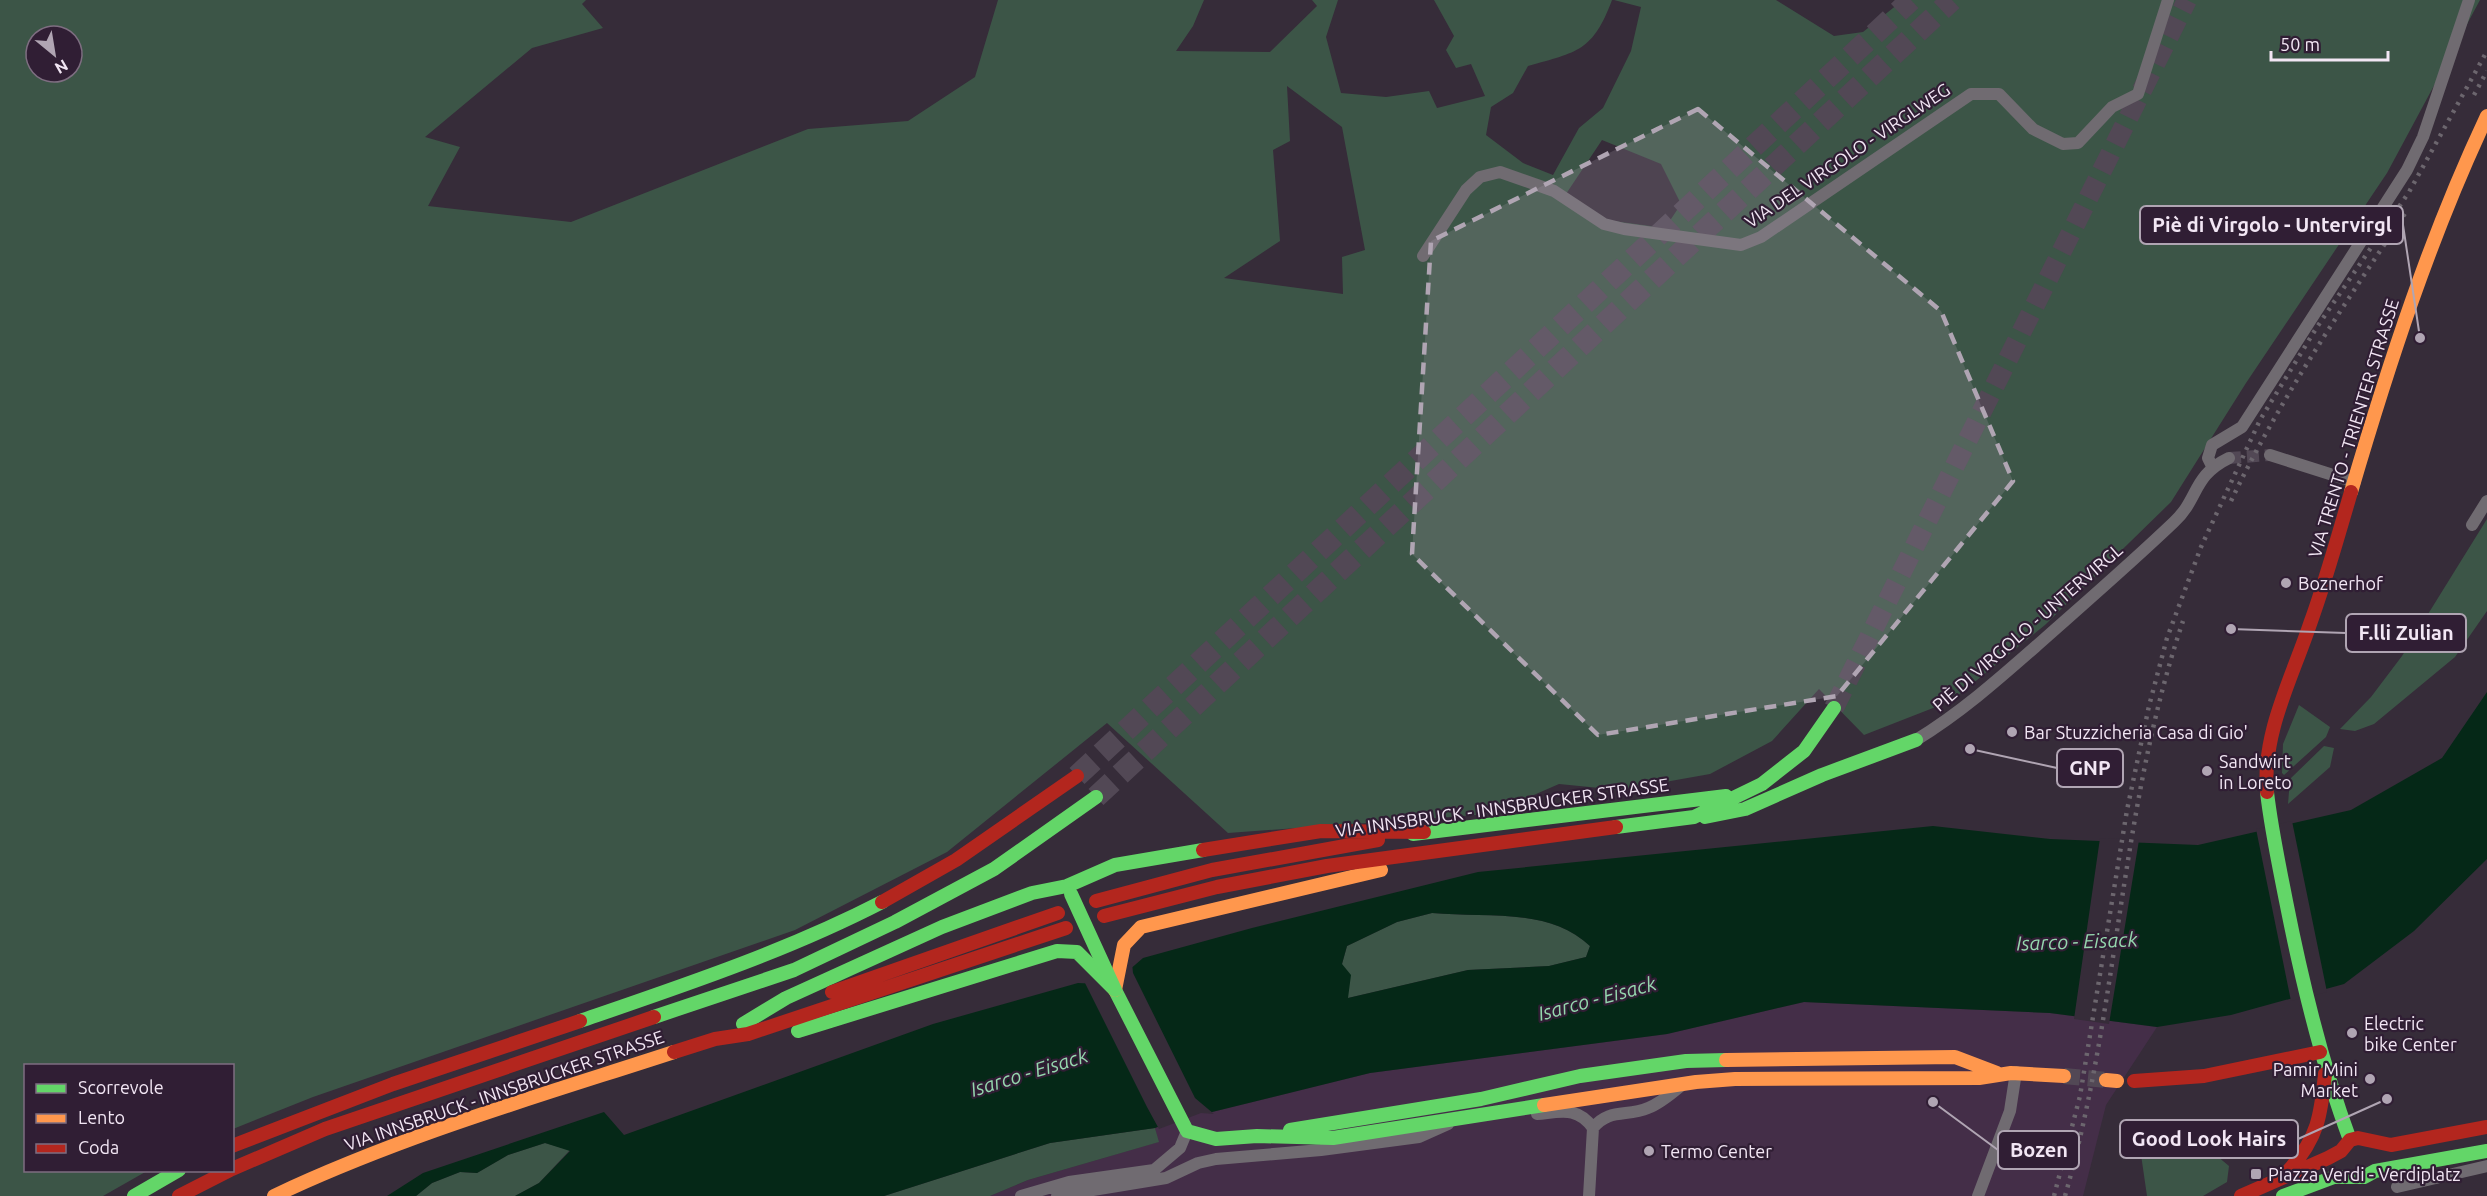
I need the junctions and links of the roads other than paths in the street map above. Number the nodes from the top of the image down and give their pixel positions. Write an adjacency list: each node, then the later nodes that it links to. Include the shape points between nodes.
1 (2168, 0): 4 (street, VIA DEL VIRGOLO - VIRGLWEG, via 2138,94 2112,107 2078,142 2063,144 2033,129 2000,94 1971,94 1761,237 1740,245 1604,224 1554,191 1500,172 1480,177 1466,190)
2 (2469, 0): 7 (street, via 2423,137 2407,170 2242,427 2212,445 2208,458)
3 (2487, 116): 8 (main road, VIA TRENTO - TRIENTER STRASSE, via 2397,340)
4 (1423, 256)
5 (2270, 455): 8 (street)
6 (2229, 458): 7 (street)
7 (2212, 466): 12 (street, PIÈ DI VIRGOLO - UNTERVIRGL, via 2178,519 2109,584 1984,692)
8 (2355, 482): 26 (main road, VIA TRENTO - TRIENTER STRASSE, via 2271,735 2266,792)
9 (2487, 501): 10 (street)
10 (2472, 525)
11 (1834, 708): 14 (main road, VIA INNSBRUCK - INNSBRUCKER STRASSE, via 1797,757 1762,784)
12 (1916, 740): 16 (main road, via 1721,817)
13 (1077, 776): 40 (main road, via 1000,831 880,903 784,947 314,1111)
14 (1738, 794): 16 (main road, VIA INNSBRUCK - INNSBRUCKER STRASSE); 17 (main road, VIA INNSBRUCK - INNSBRUCKER STRASSE)
15 (1096, 797): 44 (main road, via 994,869 794,970 325,1129)
16 (1694, 817): 18 (main road, VIA INNSBRUCK - INNSBRUCKER STRASSE)
17 (1424, 832): 19 (main road, via 1321,831 1115,865); 20 (main road, VIA INNSBRUCK - INNSBRUCKER STRASSE, via 1212,870)
18 (1468, 849): 22 (main road, VIA INNSBRUCK - INNSBRUCKER STRASSE, via 1316,868 1217,887); 24 (main road, via 1141,927 1124,945)
19 (1070, 890): 24 (main road, bridge); 25 (main road, via 1032,893 942,927 786,998)
20 (1096, 901)
21 (1058, 913): 25 (main road, VIA INNSBRUCK - INNSBRUCKER STRASSE)
22 (1104, 916)
23 (1066, 928): 25 (main road, VIA INNSBRUCK - INNSBRUCKER STRASSE)
24 (1115, 990): 25 (main road, via 1077,952 1057,951 797,1032); 37 (main road)
25 (745, 1029): 53 (main road, VIA INNSBRUCK - INNSBRUCKER STRASSE, via 413,1137 344,1163)
26 (2320, 1052): 27 (main road, VIA TRENTO - TRIENTER STRASSE); 31 (main road, via 2217,1074)
27 (2325, 1068): 41 (main road, VIA TRENTO - TRIENTER STRASSE); 48 (main road, via 2317,1135)
28 (2016, 1072): 29 (main road); 30 (main road); 57 (street, via 2010,1111)
29 (1997, 1073): 32 (main road, via 1979,1078 1735,1079); 38 (main road, via 1955,1057 1686,1061 1580,1076 1481,1099)
30 (2064, 1076)
31 (2134, 1081)
32 (1684, 1084): 33 (main road); 36 (street, via 1647,1109 1612,1114)
33 (1484, 1116): 34 (main road); 36 (street, via 1569,1110)
34 (1456, 1120): 38 (main road, via 1333,1138); 55 (street, via 1419,1137 1197,1162 1166,1178)
35 (2487, 1127): 39 (main road, via 2391,1144)
36 (1593, 1128): 56 (street)
37 (1187, 1131): 38 (main road, via 1216,1139); 54 (street, via 1179,1148 1154,1170 1069,1182)
38 (1257, 1136)
39 (2373, 1142): 41 (main road, via 2358,1138); 45 (main road, via 2380,1159)
40 (234, 1145)
41 (2346, 1146): 48 (main road); 49 (main road, via 2341,1165)
42 (2487, 1151): 45 (main road)
43 (2487, 1166): 50 (street)
44 (234, 1169)
45 (2375, 1171): 49 (main road, via 2364,1177)
46 (176, 1172): 51 (main road)
47 (227, 1172): 52 (main road)
48 (2285, 1175): 58 (main road)
49 (2351, 1175): 59 (main road, via 2334,1177)
50 (2397, 1187)
51 (134, 1196)
52 (179, 1196)
53 (274, 1196)
54 (1021, 1196)
55 (1057, 1196)
56 (1588, 1196)
57 (1978, 1196)
58 (2241, 1196)
59 (2283, 1196)

